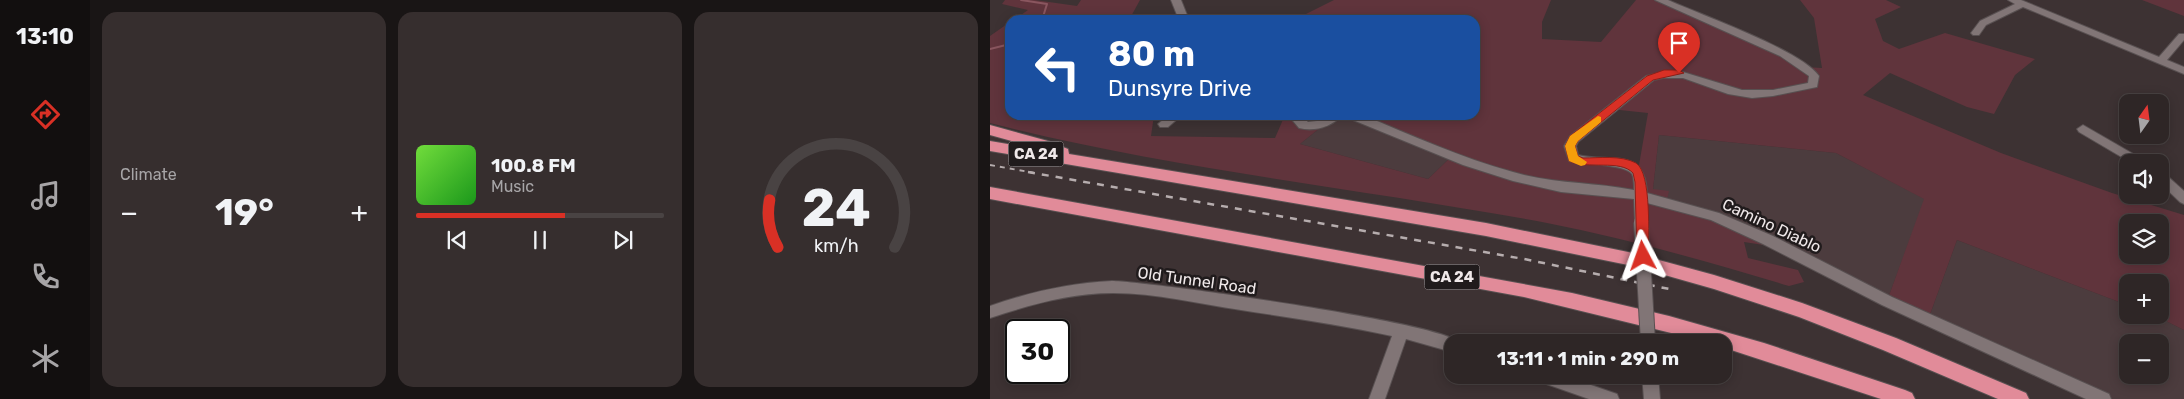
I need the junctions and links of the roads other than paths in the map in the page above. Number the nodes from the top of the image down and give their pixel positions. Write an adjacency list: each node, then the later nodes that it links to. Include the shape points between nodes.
1 (1176, 0): 5 (street)
2 (1660, 0): 22 (street, via 1784,54 1814,76 1813,85 1749,94 1732,92 1679,73 1664,73 1650,78 1574,138 1570,146 1573,158 1581,162 1621,162 1633,166 1640,182)
3 (2013, 0): 4 (street)
4 (2023, 4): 6 (street, via 1984,23); 8 (street)
5 (1181, 15)
6 (1976, 32)
7 (2182, 36): 8 (street)
8 (2161, 61): 9 (street)
9 (2184, 71)
10 (1169, 120): 14 (street)
11 (1298, 120): 12 (street, via 1303,125 1312,126)
12 (1328, 120)
13 (1364, 120): 22 (street, Camino Diablo, via 1513,177 1561,187)
14 (1164, 124)
15 (2083, 129): 18 (street)
16 (990, 130): 19 (highway, via 1043,144)
17 (990, 146): 19 (highway, CA 24)
18 (2125, 154)
19 (1082, 162): 34 (highway, CA 24, via 1512,234 1653,265 1828,319)
20 (2169, 184): 23 (street)
21 (990, 193): 33 (highway, CA 24, via 1601,306 1745,345)
22 (1639, 196): 26 (street, bridge); 35 (street, Camino Diablo, via 1714,216 1753,232 1886,302)
23 (2184, 198)
24 (990, 312): 25 (street, Old Tunnel Road, via 1072,291 1133,288)
25 (1401, 330): 27 (street, Old Tunnel Road); 30 (street)
26 (1648, 334)
27 (1444, 343)
28 (1567, 384): 31 (street)
29 (1651, 384): 32 (street)
30 (1377, 399)
31 (1611, 399)
32 (1652, 399)
33 (1905, 399)
34 (2019, 399)
35 (2103, 399)

